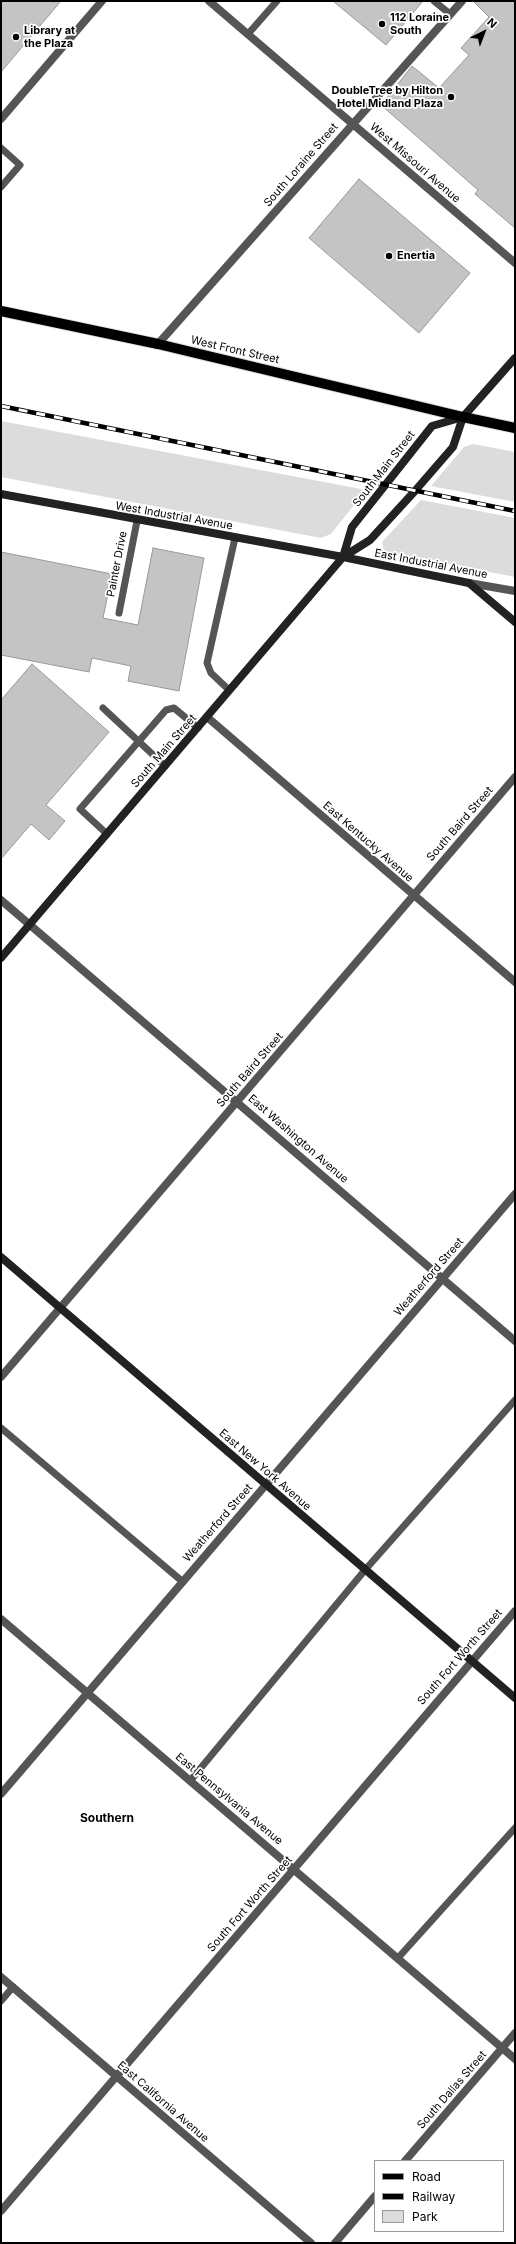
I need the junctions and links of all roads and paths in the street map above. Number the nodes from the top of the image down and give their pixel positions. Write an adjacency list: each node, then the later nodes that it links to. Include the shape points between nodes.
1 (102, 1): 8 (street)
2 (209, 1): 7 (street, West Missouri Avenue)
3 (276, 1): 7 (lane)
4 (434, 1): 6 (lane)
5 (462, 1): 6 (street, South Loraine Street)
6 (450, 14): 9 (street, South Loraine Street)
7 (248, 34): 9 (street, West Missouri Avenue)
8 (1, 119)
9 (353, 124): 12 (street, West Missouri Avenue); 14 (street, South Loraine Street)
10 (1, 148): 11 (lane, via 20,165)
11 (1, 187)
12 (515, 263)
13 (1, 311): 14 (main road, West Front Street)
14 (158, 344): 16 (main road, West Front Street)
15 (515, 358): 16 (street, South Main Street)
16 (463, 417): 17 (main road, West Front Street); 21 (street, South Main Street, via 453,447 370,540); 21 (street, South Main Street, via 432,426 352,527)
17 (515, 428)
18 (1, 494): 19 (street, West Industrial Avenue)
19 (137, 520): 20 (street, West Industrial Avenue); 24 (lane, Painter Drive)
20 (235, 538): 21 (street, West Industrial Avenue); 26 (lane, via 207,663 212,673)
21 (343, 557): 22 (street, East Industrial Avenue); 26 (street, South Main Street)
22 (469, 583): 23 (street, East Industrial Avenue); 25 (street)
23 (515, 591)
24 (119, 613)
25 (515, 622)
26 (229, 690): 28 (street, South Main Street)
27 (103, 708): 30 (lane)
28 (207, 717): 29 (street, South Main Street); 34 (street, East Kentucky Avenue)
29 (198, 728): 30 (lane, via 174,708 166,710); 31 (street, South Main Street)
30 (138, 741): 31 (lane); 33 (lane, via 80,809)
31 (165, 766): 33 (street, South Main Street)
32 (515, 777): 34 (street, South Baird Street)
33 (107, 834): 36 (street, South Main Street)
34 (414, 896): 38 (street, East Kentucky Avenue); 39 (street, South Baird Street)
35 (1, 900): 36 (street, East Washington Avenue)
36 (30, 924): 37 (street, South Main Street); 39 (street, East Washington Avenue)
37 (1, 958)
38 (515, 982)
39 (237, 1101): 42 (street, East Washington Avenue); 43 (street, South Baird Street)
40 (515, 1194): 42 (street, Weatherford Street)
41 (1, 1258): 43 (street, East New York Avenue)
42 (443, 1278): 44 (street, East Washington Avenue); 48 (street, Weatherford Street)
43 (60, 1308): 45 (street, South Baird Street); 48 (street, East New York Avenue)
44 (515, 1341)
45 (1, 1377)
46 (515, 1400): 49 (lane)
47 (1, 1428): 50 (lane)
48 (266, 1485): 49 (street, East New York Avenue); 50 (street, Weatherford Street)
49 (365, 1570): 53 (street, East New York Avenue); 56 (lane)
50 (183, 1582): 54 (street, Weatherford Street)
51 (515, 1611): 53 (street, South Fort Worth Street)
52 (1, 1619): 54 (street, East Pennsylvania Avenue)
53 (472, 1661): 55 (street, East New York Avenue); 59 (street, South Fort Worth Street)
54 (88, 1693): 56 (street, East Pennsylvania Avenue); 57 (street, Weatherford Street)
55 (515, 1698)
56 (190, 1781): 59 (street, East Pennsylvania Avenue)
57 (1, 1794)
58 (515, 1828): 60 (lane)
59 (294, 1869): 60 (street, East Pennsylvania Avenue); 67 (street, South Fort Worth Street)
60 (398, 1958): 65 (street, East Pennsylvania Avenue)
61 (1, 1977): 62 (street, East California Avenue)
62 (13, 1987): 63 (lane); 67 (street, East California Avenue)
63 (1, 2001)
64 (515, 2033): 65 (street, South Dallas Street)
65 (502, 2048): 66 (street, East Pennsylvania Avenue); 68 (street, South Dallas Street)
66 (515, 2059)
67 (116, 2076): 70 (street, South Fort Worth Street); 71 (street, East California Avenue)
68 (406, 2160)
69 (374, 2197): 72 (street)
70 (1, 2211)
71 (311, 2243)
72 (335, 2243)

